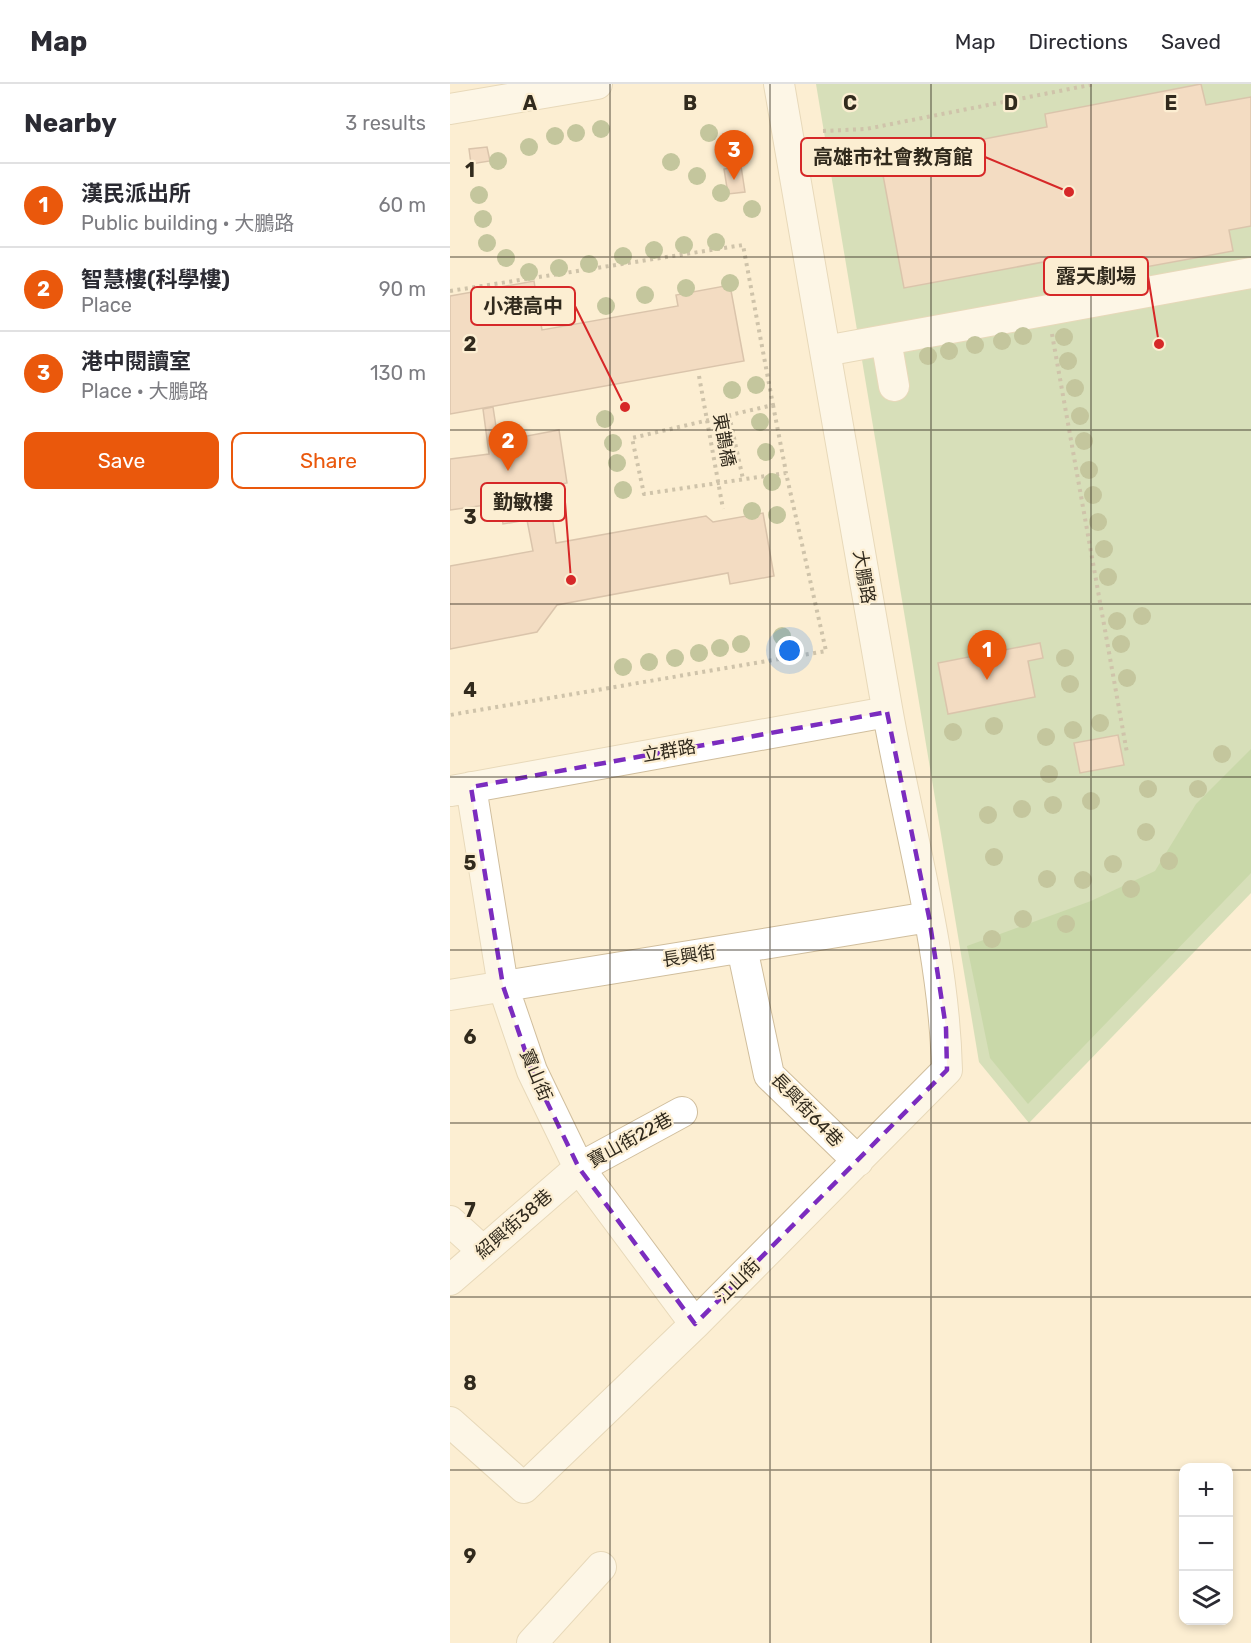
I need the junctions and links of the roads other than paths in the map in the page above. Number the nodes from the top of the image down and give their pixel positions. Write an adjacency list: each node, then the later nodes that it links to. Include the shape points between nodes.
1 (597, 84): 3 (street)
2 (779, 84): 6 (street, 大鵬路)
3 (450, 109)
4 (1251, 273): 5 (street)
5 (886, 340): 6 (street); 7 (street)
6 (825, 351): 8 (street, 大鵬路)
7 (894, 386)
8 (887, 712): 9 (street, 立群路); 10 (street, 大鵬路)
9 (460, 789): 12 (street, 寶山街)
10 (929, 917): 11 (street, 長興街); 14 (street, 大鵬路, via 946,1028)
11 (741, 948): 12 (street, 長興街); 16 (street, 長興街64巷, via 769,1075)
12 (503, 986): 13 (street, 長興街); 17 (street, 寶山街, via 532,1071)
13 (450, 995)
14 (947, 1070): 16 (street, 江山街)
15 (682, 1112): 17 (street, 寶山街22巷)
16 (858, 1161): 21 (street, 江山街)
17 (579, 1168): 19 (street, 紹興街38巷); 21 (street, 寶山街)
18 (450, 1221): 19 (street)
19 (483, 1251): 20 (street, 紹興街38巷)
20 (450, 1280)
21 (695, 1324): 22 (street, 江山街, via 524,1488)
22 (450, 1422)
23 (601, 1567): 24 (street)
24 (532, 1643)

